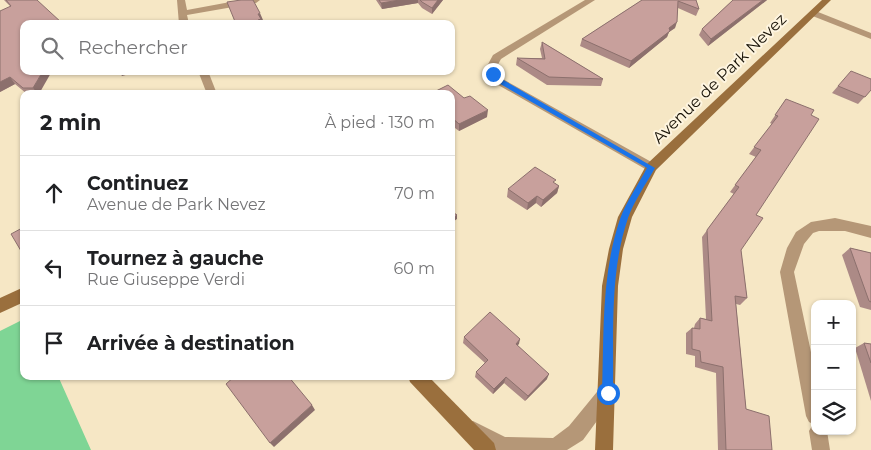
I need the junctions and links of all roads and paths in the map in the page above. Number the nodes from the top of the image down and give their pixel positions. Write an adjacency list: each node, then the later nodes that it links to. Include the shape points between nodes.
1 (181, 0): 6 (street)
2 (256, 0): 6 (street)
3 (591, 0): 11 (street, via 497,57 491,68 493,74 498,80)
4 (827, 0): 5 (main road, Avenue de Park Nevez)
5 (813, 13): 8 (street); 11 (main road, Avenue de Park Nevez)
6 (183, 14): 7 (street)
7 (184, 20)
8 (871, 36)
9 (205, 75): 10 (street)
10 (210, 90)
11 (651, 168): 16 (main road, Avenue de Park Nevez, via 625,217 616,249 610,286)
12 (871, 232): 17 (street, via 839,224 814,227 802,235 790,263 787,272)
13 (20, 296): 14 (main road)
14 (0, 306)
15 (420, 380): 18 (main road)
16 (608, 393): 18 (street, via 576,433 555,447 504,446); 21 (main road, Avenue de Park Nevez)
17 (811, 395)
18 (461, 424): 20 (main road)
19 (819, 435): 22 (street)
20 (487, 450)
21 (604, 450)
22 (821, 450)

